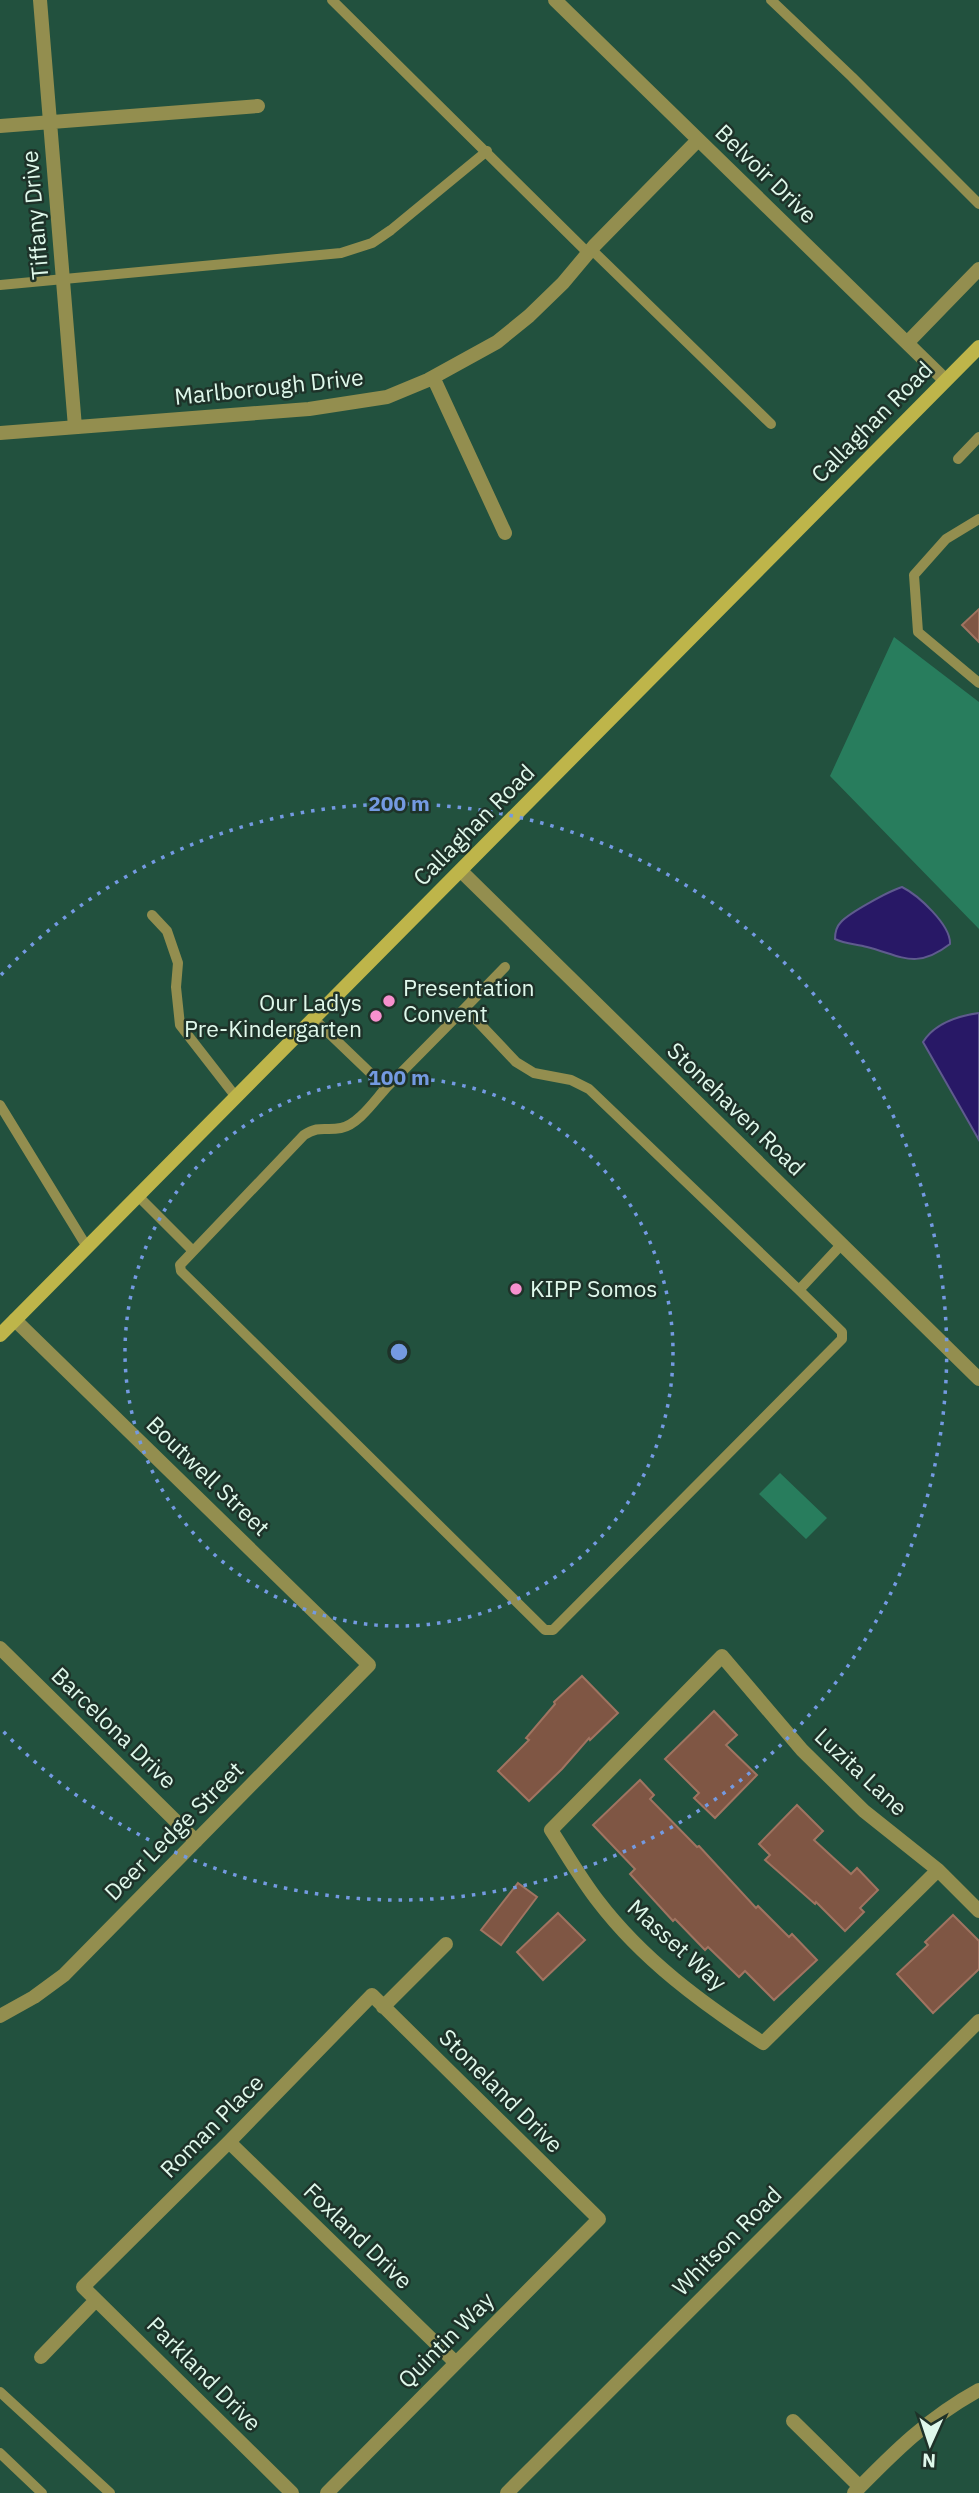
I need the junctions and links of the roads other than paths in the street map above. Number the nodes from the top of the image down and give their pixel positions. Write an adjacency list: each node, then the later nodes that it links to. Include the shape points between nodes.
1 (40, 0): 6 (street, Tiffany Drive)
2 (332, 0): 9 (lane)
3 (555, 0): 8 (street, Belvoir Drive)
4 (771, 0): 10 (lane)
5 (258, 106): 6 (street)
6 (50, 121): 7 (street); 13 (street, Tiffany Drive)
7 (0, 126)
8 (698, 140): 11 (street, Marlborough Drive); 15 (street, Belvoir Drive)
9 (487, 151): 11 (lane); 13 (lane, via 391,230 349,251)
10 (979, 204)
11 (589, 251): 17 (street, Marlborough Drive, via 563,283 497,342); 19 (lane)
12 (979, 269): 15 (street, Callaghan Road)
13 (63, 279): 14 (lane); 20 (street, Tiffany Drive)
14 (0, 285)
15 (907, 343): 18 (street, Belvoir Drive)
16 (979, 347): 18 (main road, Callaghan Road)
17 (433, 377): 20 (street, Marlborough Drive, via 387,397 309,409); 25 (street)
18 (945, 380): 27 (main road, Callaghan Road)
19 (771, 424)
20 (75, 427): 21 (street, Marlborough Drive)
21 (0, 433)
22 (979, 438): 23 (lane)
23 (958, 458)
24 (979, 519): 26 (lane, via 946,539 914,575 918,632)
25 (505, 533)
26 (979, 682)
27 (461, 871): 31 (main road, Callaghan Road); 36 (street, Stonehaven Road)
28 (152, 915): 33 (lane, via 167,931 178,963 180,1025)
29 (505, 967): 30 (lane)
30 (465, 1008): 32 (lane); 39 (lane, via 516,1062 534,1073 571,1080 589,1089)
31 (314, 1019): 32 (lane); 33 (main road, Callaghan Road)
32 (386, 1088): 38 (lane, via 343,1128 316,1128 304,1135)
33 (236, 1097): 35 (main road, Callaghan Road)
34 (0, 1105): 37 (lane)
35 (138, 1196): 37 (main road, Callaghan Road); 38 (lane)
36 (841, 1245): 39 (lane); 42 (street, Stonehaven Road)
37 (87, 1247): 40 (main road, Callaghan Road)
38 (193, 1251): 39 (lane, via 180,1265 181,1271 545,1630 553,1630 842,1339 842,1332)
39 (799, 1290)
40 (15, 1320): 41 (main road, Callaghan Road); 45 (street, Boutwell Street)
41 (0, 1335)
42 (979, 1379)
43 (0, 1648): 46 (street, Barcelona Drive)
44 (722, 1656): 47 (street, Luzita Lane, via 802,1750 864,1811); 47 (street, Masset Way, via 551,1829 597,1901 634,1944 680,1986 764,2043)
45 (369, 1665): 46 (street, Deer Ledge Street)
46 (196, 1841): 52 (street, Deer Ledge Street, via 64,1975)
47 (938, 1870): 48 (street, Luzita Lane)
48 (979, 1911)
49 (446, 1944): 51 (street)
50 (372, 1995): 51 (street, Stoneland Drive); 54 (street, Roman Place)
51 (383, 2007): 55 (street, Stoneland Drive)
52 (0, 2016)
53 (979, 2021): 69 (street, Whitson Road)
54 (229, 2142): 56 (street, Roman Place); 59 (street, Foxland Drive)
55 (599, 2219): 59 (street, Quintin Way)
56 (83, 2287): 57 (street, Parkland Drive)
57 (96, 2300): 58 (street); 67 (street, Parkland Drive)
58 (41, 2357)
59 (455, 2362): 68 (street, Quintin Way)
60 (979, 2390): 64 (street, via 928,2422)
61 (0, 2392): 66 (lane)
62 (793, 2421): 64 (street)
63 (0, 2454): 65 (lane)
64 (857, 2490)
65 (41, 2493)
66 (110, 2493)
67 (292, 2493)
68 (327, 2493)
69 (507, 2493)

